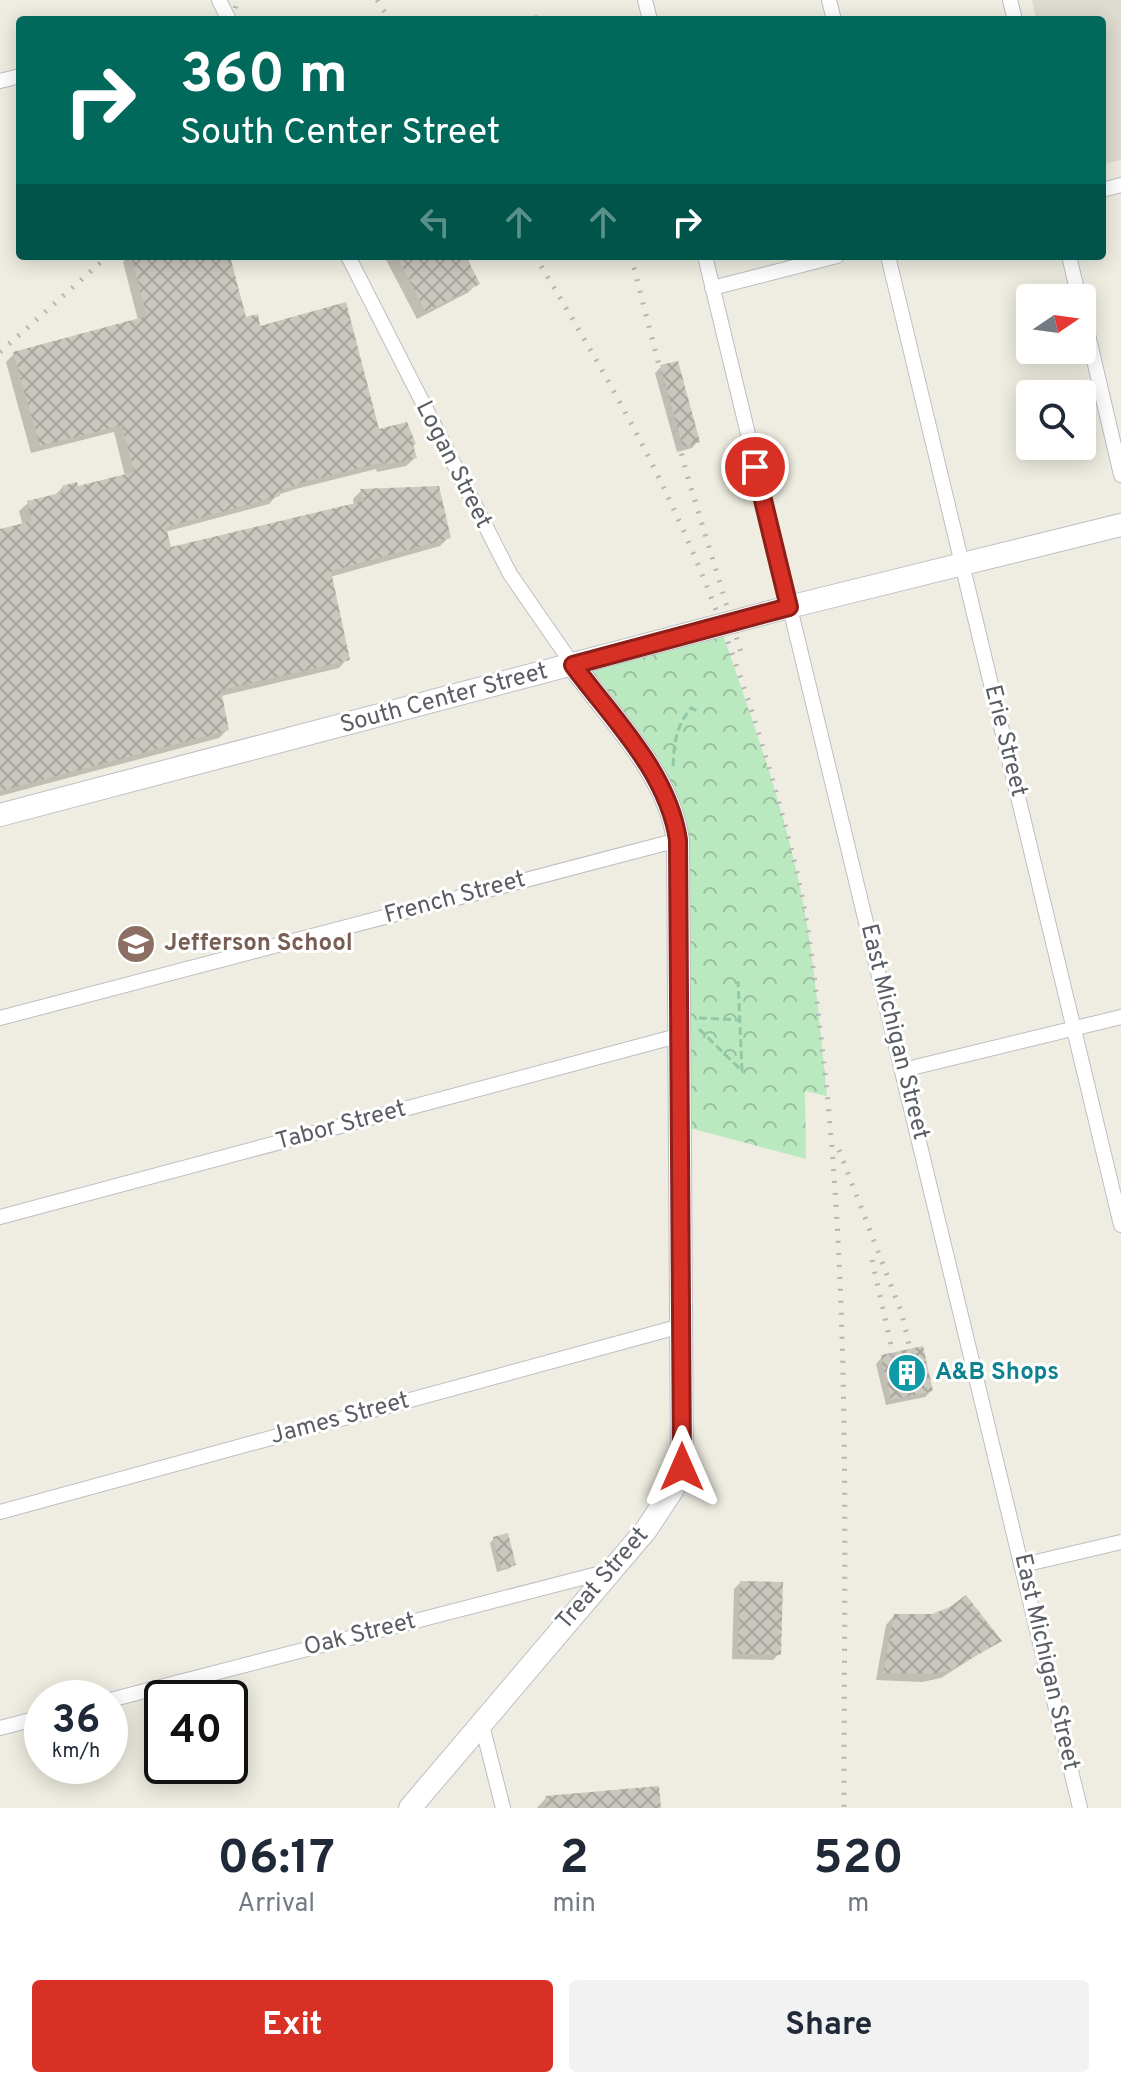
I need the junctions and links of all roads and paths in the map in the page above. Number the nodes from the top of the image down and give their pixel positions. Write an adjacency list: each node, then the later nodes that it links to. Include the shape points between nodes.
1 (350, 260): 13 (street, Logan Street, via 490,537)
2 (706, 260): 7 (street, East Michigan Street)
3 (821, 260): 7 (street)
4 (889, 260): 11 (street, Erie Street)
5 (1070, 260): 6 (street)
6 (1076, 284)
7 (712, 288): 12 (street, East Michigan Street)
8 (1095, 364): 9 (street)
9 (1121, 475)
10 (1121, 525): 11 (street, South Center Street)
11 (962, 564): 12 (street, South Center Street); 23 (street, Erie Street)
12 (789, 607): 13 (street, South Center Street); 25 (street, East Michigan Street)
13 (573, 665): 16 (street, South Center Street); 17 (street, Treat Street, via 647,763 668,801)
14 (698, 711): 15 (path, via 691,708 681,721)
15 (673, 766)
16 (0, 815)
17 (678, 840): 20 (street, French Street); 24 (street, Treat Street)
18 (738, 981): 22 (path)
19 (1121, 1017): 23 (street)
20 (0, 1018)
21 (699, 1018): 22 (path)
22 (740, 1020): 24 (path, via 742,1071)
23 (1074, 1028): 25 (street); 27 (street, Erie Street)
24 (690, 1032): 26 (street, Tabor Street); 28 (street, Treat Street)
25 (903, 1070): 31 (street, East Michigan Street)
26 (0, 1217)
27 (1121, 1225)
28 (681, 1326): 29 (street, James Street); 32 (street, Treat Street, via 682,1467 661,1510)
29 (0, 1512)
30 (1121, 1542): 31 (street)
31 (1023, 1565): 39 (street, East Michigan Street)
32 (610, 1571): 33 (street, Oak Street); 34 (street, Treat Street)
33 (128, 1695)
34 (481, 1721): 37 (street, Treat Street); 38 (street)
35 (24, 1722): 36 (street)
36 (0, 1728)
37 (410, 1808)
38 (503, 1808)
39 (1080, 1808)

